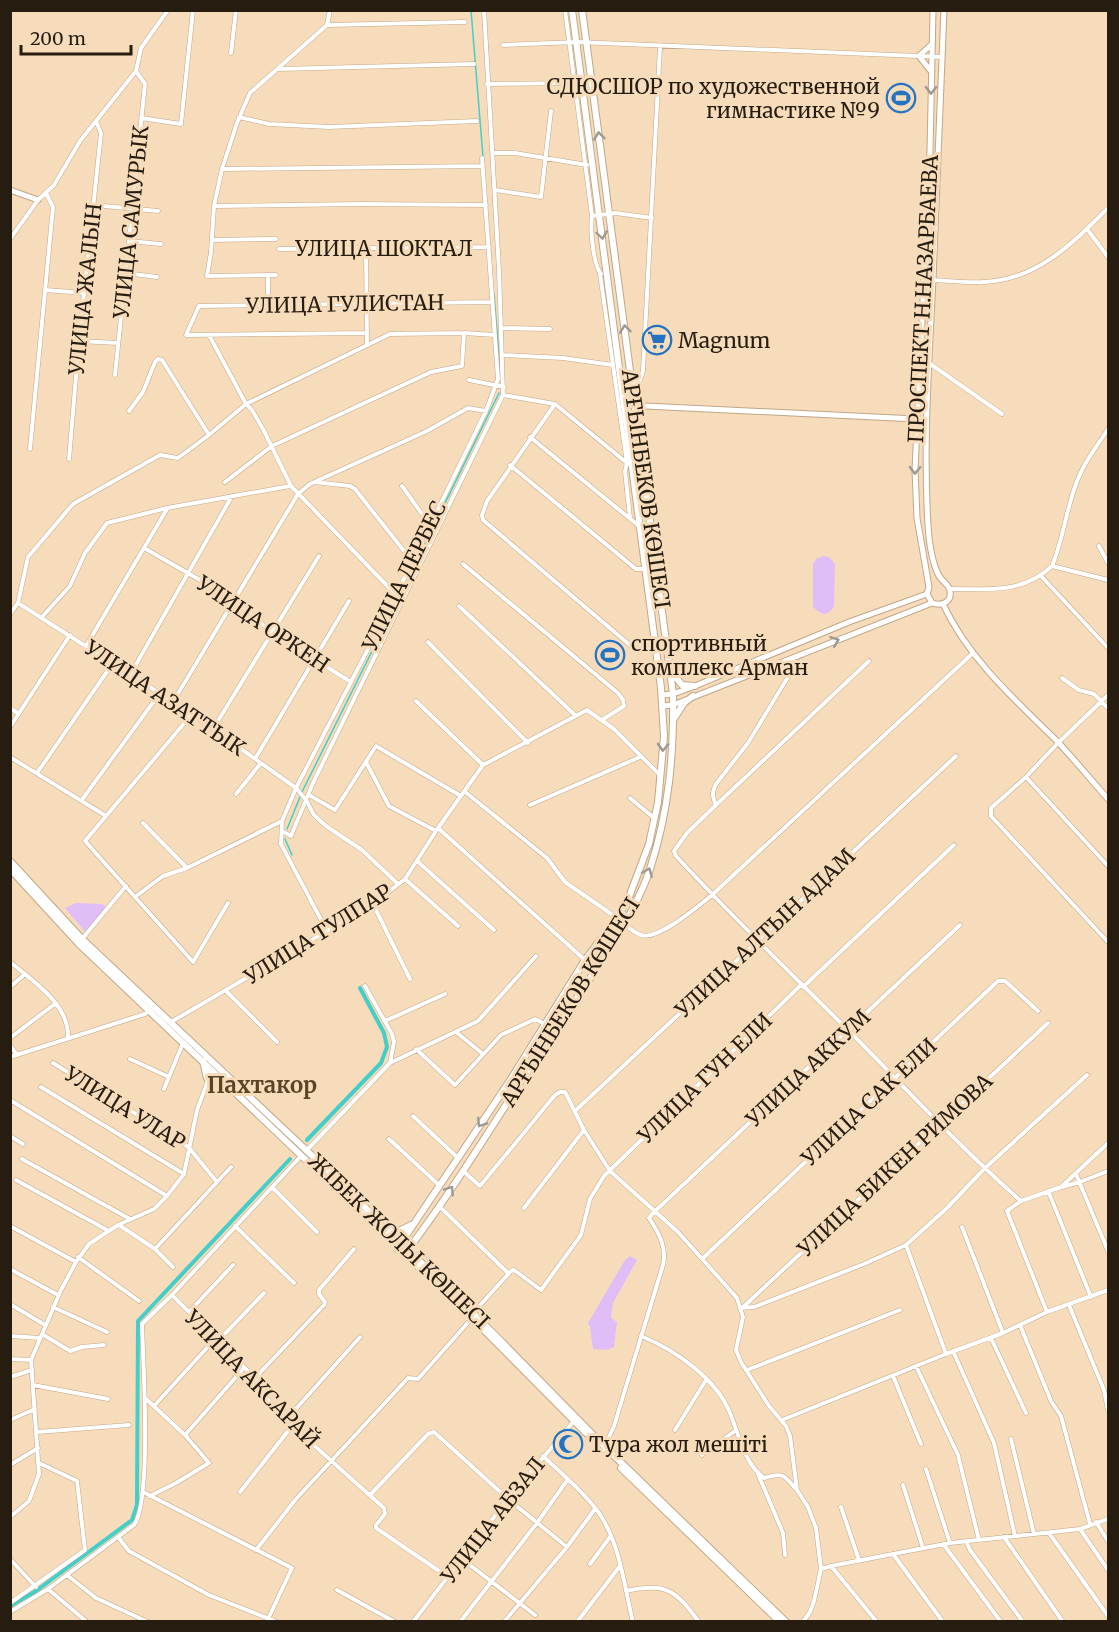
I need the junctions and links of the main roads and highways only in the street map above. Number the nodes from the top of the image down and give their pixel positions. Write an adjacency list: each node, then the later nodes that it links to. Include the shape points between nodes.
1 (572, 10): 9 (main road, АРҒЫНБЕКОВ КӨШЕСІ, via 604,275)
2 (582, 10): 10 (main road, АРҒЫНБЕКОВ КӨШЕСІ, one-way to 2)
3 (933, 10): 5 (main road, ПРОСПЕКТ Н.НАЗАРБАЕВА)
4 (944, 10): 12 (main road, ПРОСПЕКТ Н.НАЗАРБАЕВА, via 926,475 932,555)
5 (932, 44): 6 (main road, ПРОСПЕКТ Н.НАЗАРБАЕВА); 6 (main road, via 919,56)
6 (931, 71): 11 (main road, ПРОСПЕКТ Н.НАЗАРБАЕВА, one-way to 11)
7 (10, 190): 8 (main road)
8 (38, 200)
9 (625, 405): 10 (main road); 20 (main road, АРҒЫНБЕКОВ КӨШЕСІ)
10 (634, 406): 11 (main road); 17 (main road, АРҒЫНБЕКОВ КӨШЕСІ)
11 (916, 419): 13 (main road, ПРОСПЕКТ Н.НАЗАРБАЕВА, one-way to 13, via 917,518)
12 (943, 582): 13 (main road); 16 (main road, via 951,595)
13 (930, 587): 14 (main road)
14 (927, 594): 15 (main road); 18 (main road)
15 (933, 603): 16 (main road); 21 (main road, one-way to 15)
16 (943, 604): 25 (main road, via 973,652)
17 (670, 670): 18 (main road, via 682,685); 19 (main road, АРҒЫНБЕКОВ КӨШЕСІ)
18 (695, 686): 19 (main road)
19 (673, 694): 20 (main road); 22 (main road, АРҒЫНБЕКОВ КӨШЕСІ)
20 (662, 695): 23 (main road, АРҒЫНБЕКОВ КӨШЕСІ)
21 (693, 696): 22 (main road); 24 (main road)
22 (673, 705): 23 (main road); 24 (main road, АРҒЫНБЕКОВ КӨШЕСІ)
23 (662, 706): 31 (main road, АРҒЫНБЕКОВ КӨШЕСІ, one-way to 31, via 662,776 655,818 629,897)
24 (673, 721): 32 (main road, АРҒЫНБЕКОВ КӨШЕСІ, one-way to 24, via 624,925 649,872 668,801)
25 (1108, 799)
26 (10, 861): 29 (main road, ЖІБЕК ЖОЛЫ КӨШЕСІ, via 82,939)
27 (10, 869): 28 (main road, ЖІБЕК ЖОЛЫ КӨШЕСІ, via 79,944)
28 (203, 1060): 29 (main road, ЖІБЕК ЖОЛЫ КӨШЕСІ); 30 (main road)
29 (214, 1066): 33 (main road, ЖІБЕК ЖОЛЫ КӨШЕСІ)
30 (207, 1078)
31 (511, 1079): 32 (main road); 34 (main road, АРҒЫНБЕКОВ КӨШЕСІ, one-way to 34)
32 (518, 1084): 36 (main road, АРҒЫНБЕКОВ КӨШЕСІ, one-way to 32)
33 (304, 1153): 35 (main road, ЖІБЕК ЖОЛЫ КӨШЕСІ); 37 (main road, ЖІБЕК ЖОЛЫ КӨШЕСІ)
34 (414, 1224): 35 (main road); 37 (main road, АРҒЫНБЕКОВ КӨШЕСІ)
35 (388, 1230): 37 (main road, ЖІБЕК ЖОЛЫ КӨШЕСІ)
36 (417, 1237): 38 (main road, АРҒЫНБЕКОВ КӨШЕСІ); 39 (main road)
37 (399, 1246): 38 (main road, ЖІБЕК ЖОЛЫ КӨШЕСІ)
38 (406, 1252): 39 (main road, ЖІБЕК ЖОЛЫ КӨШЕСІ); 40 (main road, ЖІБЕК ЖОЛЫ КӨШЕСІ)
39 (417, 1258): 40 (main road, ЖІБЕК ЖОЛЫ КӨШЕСІ)
40 (472, 1316): 41 (main road, ЖІБЕК ЖОЛЫ КӨШЕСІ); 41 (main road, ЖІБЕК ЖОЛЫ КӨШЕСІ)
41 (604, 1448): 42 (main road, ЖІБЕК ЖОЛЫ КӨШЕСІ, via 654,1502); 43 (main road, ЖІБЕК ЖОЛЫ КӨШЕСІ)
42 (780, 1622)
43 (786, 1622)

